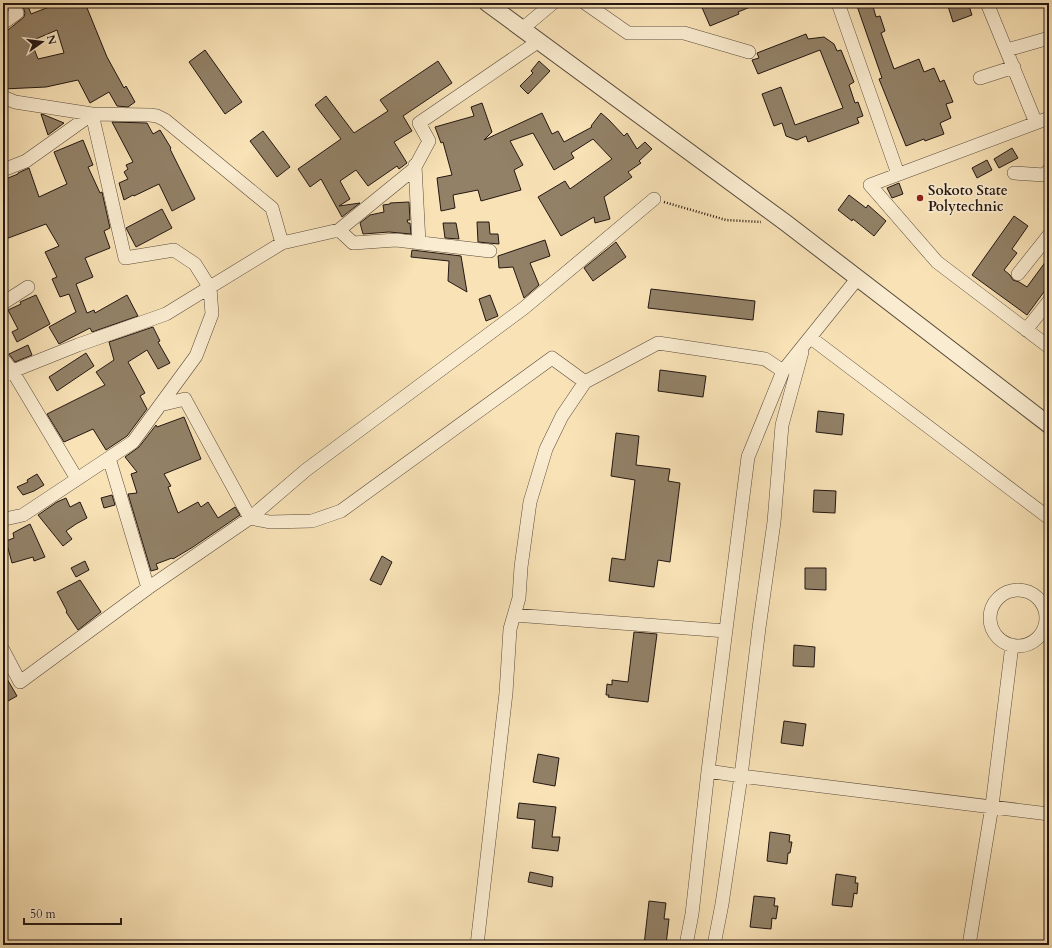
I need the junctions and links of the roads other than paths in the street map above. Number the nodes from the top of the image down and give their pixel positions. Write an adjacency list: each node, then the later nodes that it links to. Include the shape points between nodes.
1 (13, 3): 7 (street, via 17,13)
2 (487, 3): 8 (street)
3 (553, 3): 8 (street)
4 (585, 3): 12 (street, via 628,33 684,33)
5 (838, 3): 22 (street)
6 (988, 3): 11 (street)
7 (3, 23)
8 (522, 29): 10 (street)
9 (1049, 38): 11 (street)
10 (539, 41): 18 (street, via 419,123 429,141); 30 (street)
11 (1007, 50): 13 (street)
12 (749, 52)
13 (1014, 67): 14 (street); 17 (street)
14 (980, 78)
15 (3, 97): 16 (street, via 15,102)
16 (92, 114): 19 (street, via 26,161); 26 (street, via 150,115 165,120 272,208); 32 (street, via 125,258 174,250 195,264)
17 (1046, 120): 22 (street)
18 (415, 165): 24 (street); 27 (street)
19 (3, 170)
20 (1049, 170): 21 (street, via 1044,175)
21 (1014, 173)
22 (898, 174): 35 (street, via 870,185 936,262)
23 (654, 199): 47 (street, via 524,308 306,470)
24 (339, 230): 26 (street); 27 (street, via 353,243 396,240)
25 (1049, 235): 29 (street)
26 (282, 243): 32 (street)
27 (419, 243): 28 (street)
28 (490, 251)
29 (1018, 274)
30 (857, 279): 36 (street); 43 (street)
31 (28, 287): 34 (street)
32 (210, 288): 40 (street, via 166,314); 42 (street, via 212,314 196,356)
33 (1049, 301): 35 (street)
34 (3, 303)
35 (1026, 330): 37 (street)
36 (807, 342): 39 (street); 48 (street); 55 (street, via 782,425 774,522)
37 (1049, 347)
38 (3, 359): 40 (street)
39 (783, 371): 41 (street, via 765,359 658,344); 51 (street, via 748,457)
40 (8, 373): 45 (street)
41 (585, 382): 47 (street, via 552,358 341,511 312,521 270,522); 50 (street, via 562,416 546,449 530,502 519,598)
42 (160, 405): 44 (street, via 133,442); 47 (street, via 185,399)
43 (1049, 425)
44 (109, 458): 45 (street); 49 (street)
45 (77, 479): 46 (street, via 23,516 5,519)
46 (3, 517)
47 (250, 518): 49 (street)
48 (1049, 518)
49 (148, 588): 53 (street, via 20,682)
50 (514, 615): 51 (street); 58 (street, via 510,629 506,693)
51 (726, 631): 54 (street)
52 (1012, 645): 52 (street, via 1030,644 1039,637 1044,628 1044,606 1028,591 1006,592 997,599 992,608 992,630 999,639); 56 (street)
53 (3, 650)
54 (708, 771): 55 (street); 59 (street, via 692,914)
55 (741, 776): 56 (street); 60 (street)
56 (992, 806): 57 (street); 61 (street)
57 (1049, 814)
58 (477, 945)
59 (686, 945)
60 (714, 945)
61 (969, 945)

